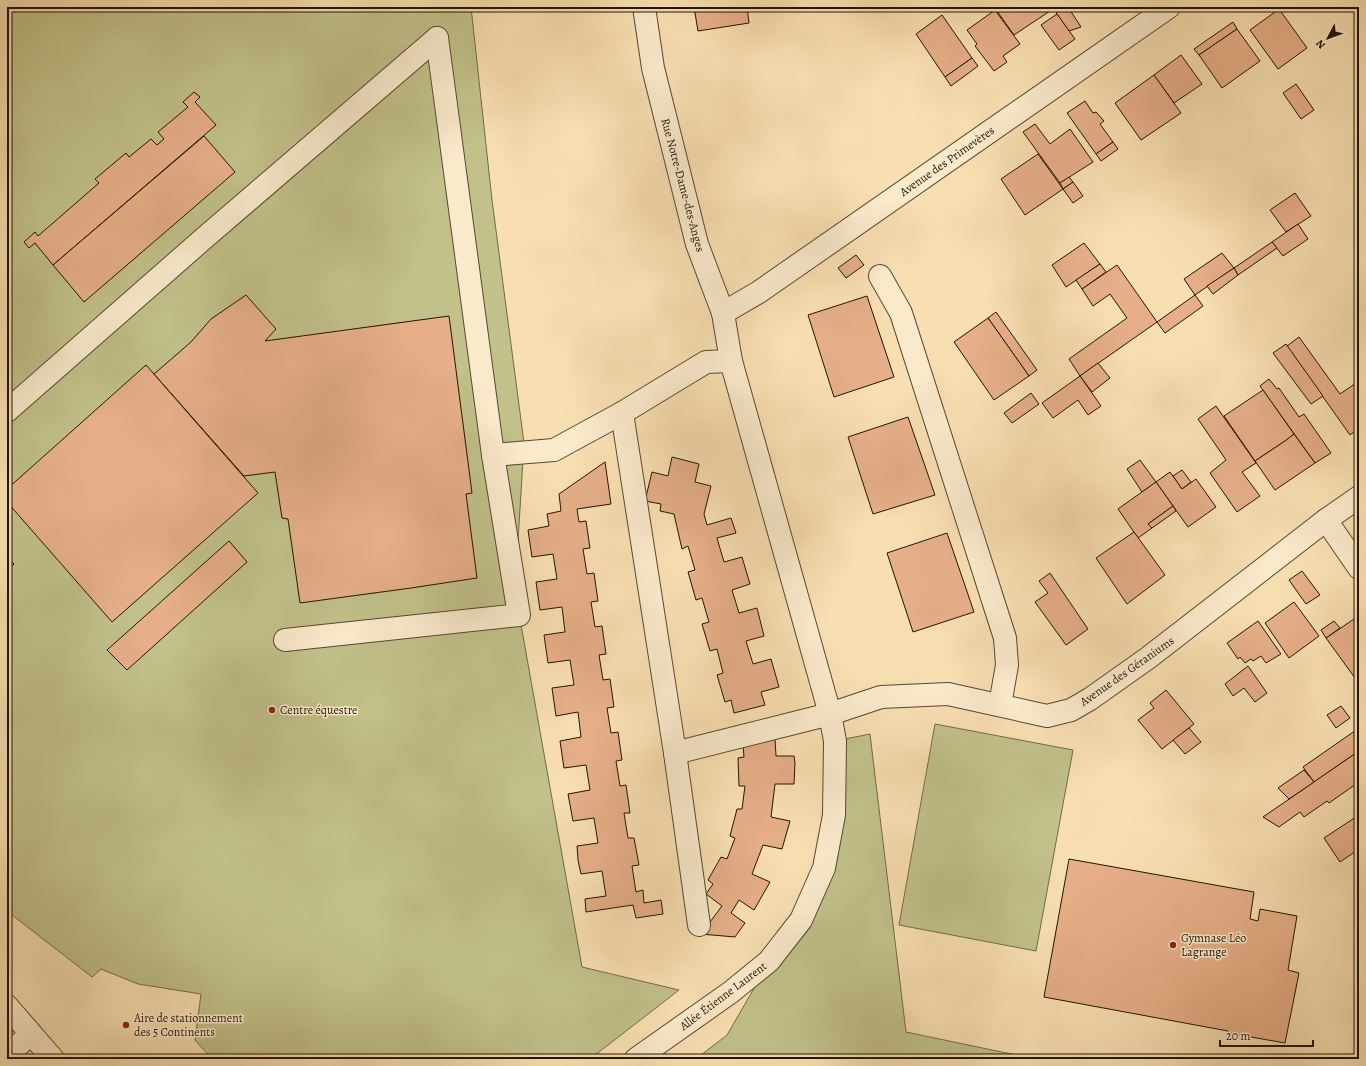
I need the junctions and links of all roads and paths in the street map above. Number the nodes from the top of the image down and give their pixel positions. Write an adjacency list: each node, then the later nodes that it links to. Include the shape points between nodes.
1 (644, 7): 4 (street, Rue Notre-Dame-des-Anges, via 653,68 697,244)
2 (1169, 7): 4 (street, Avenue des Primevères, via 759,292)
3 (880, 276): 13 (street, via 901,313 1005,638 1008,665)
4 (723, 313): 5 (street, Rue Notre-Dame-des-Anges)
5 (731, 361): 7 (street, via 706,362); 14 (street, Allée Étienne Laurent)
6 (7, 411): 8 (street, via 437,38)
7 (622, 413): 8 (street, via 554,450); 15 (street)
8 (493, 454): 12 (street, via 519,615)
9 (1359, 498): 10 (street, Avenue des Géraniums)
10 (1326, 520): 11 (street); 13 (street, Avenue des Géraniums, via 1148,658 1071,710 1047,716)
11 (1359, 568)
12 (285, 640)
13 (1000, 705): 14 (street, Avenue des Géraniums, via 948,694 881,697)
14 (830, 714): 15 (street, Avenue des Géraniums); 21 (street, Allée Étienne Laurent, via 835,741 834,815 824,868 801,920 769,962)
15 (675, 753): 16 (street)
16 (699, 925)
17 (7, 1006): 18 (street)
18 (31, 1034): 19 (street); 20 (street)
19 (7, 1055)
20 (53, 1059)
21 (636, 1059)

